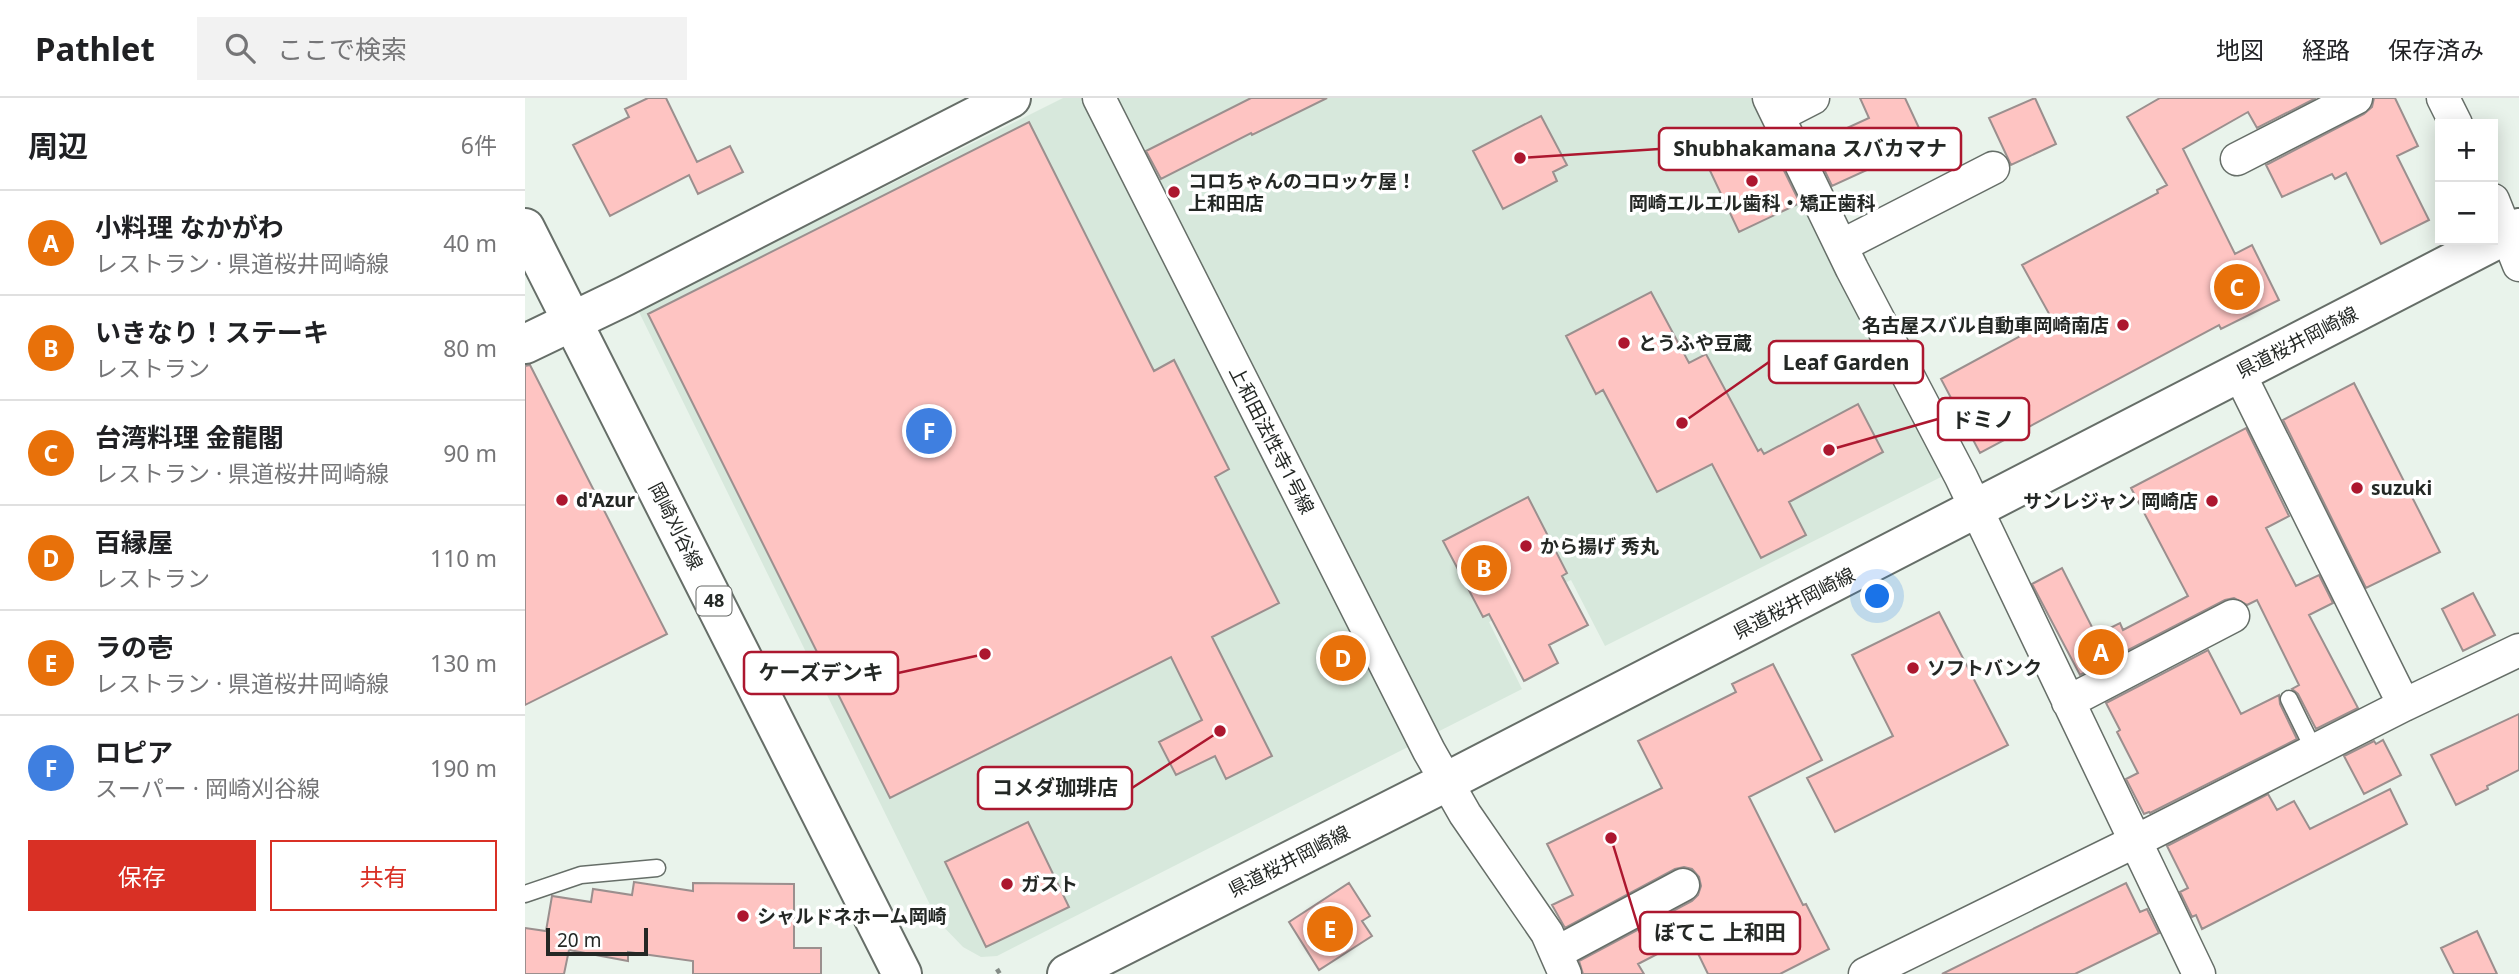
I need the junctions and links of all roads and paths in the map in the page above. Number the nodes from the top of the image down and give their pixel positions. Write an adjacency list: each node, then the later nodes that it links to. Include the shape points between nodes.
1 (1011, 98): 13 (main road)
2 (1099, 98): 23 (street, 上和田法性寺1号線)
3 (1813, 98): 6 (street)
4 (2356, 98): 8 (street)
5 (2443, 98): 7 (street)
6 (1773, 107): 12 (street)
7 (2454, 119)
8 (2237, 159)
9 (1993, 168): 12 (street)
10 (525, 228): 13 (main road, 岡崎刈谷線 / 48)
11 (2509, 232): 15 (main road, 県道桜井岡崎線)
12 (1841, 246): 16 (street)
13 (573, 321): 14 (main road); 29 (main road, 岡崎刈谷線 / 48)
14 (525, 344)
15 (2239, 373): 16 (main road, 県道桜井岡崎線); 21 (street)
16 (1976, 509): 20 (street); 23 (main road, 県道桜井岡崎線)
17 (2233, 616): 20 (street)
18 (2519, 650): 21 (street)
19 (2289, 699): 22 (lane)
20 (2068, 702): 24 (street)
21 (2404, 705): 22 (street)
22 (2314, 750): 24 (street)
23 (1446, 782): 28 (street, 上和田法性寺1号線, via 1547,933); 30 (main road, 県道桜井岡崎線)
24 (2134, 842): 31 (street); 32 (street)
25 (657, 868): 27 (lane, via 581,875)
26 (1683, 885): 28 (street)
27 (525, 894)
28 (1560, 964)
29 (902, 974)
30 (1067, 974)
31 (1865, 974)
32 (2199, 974)

